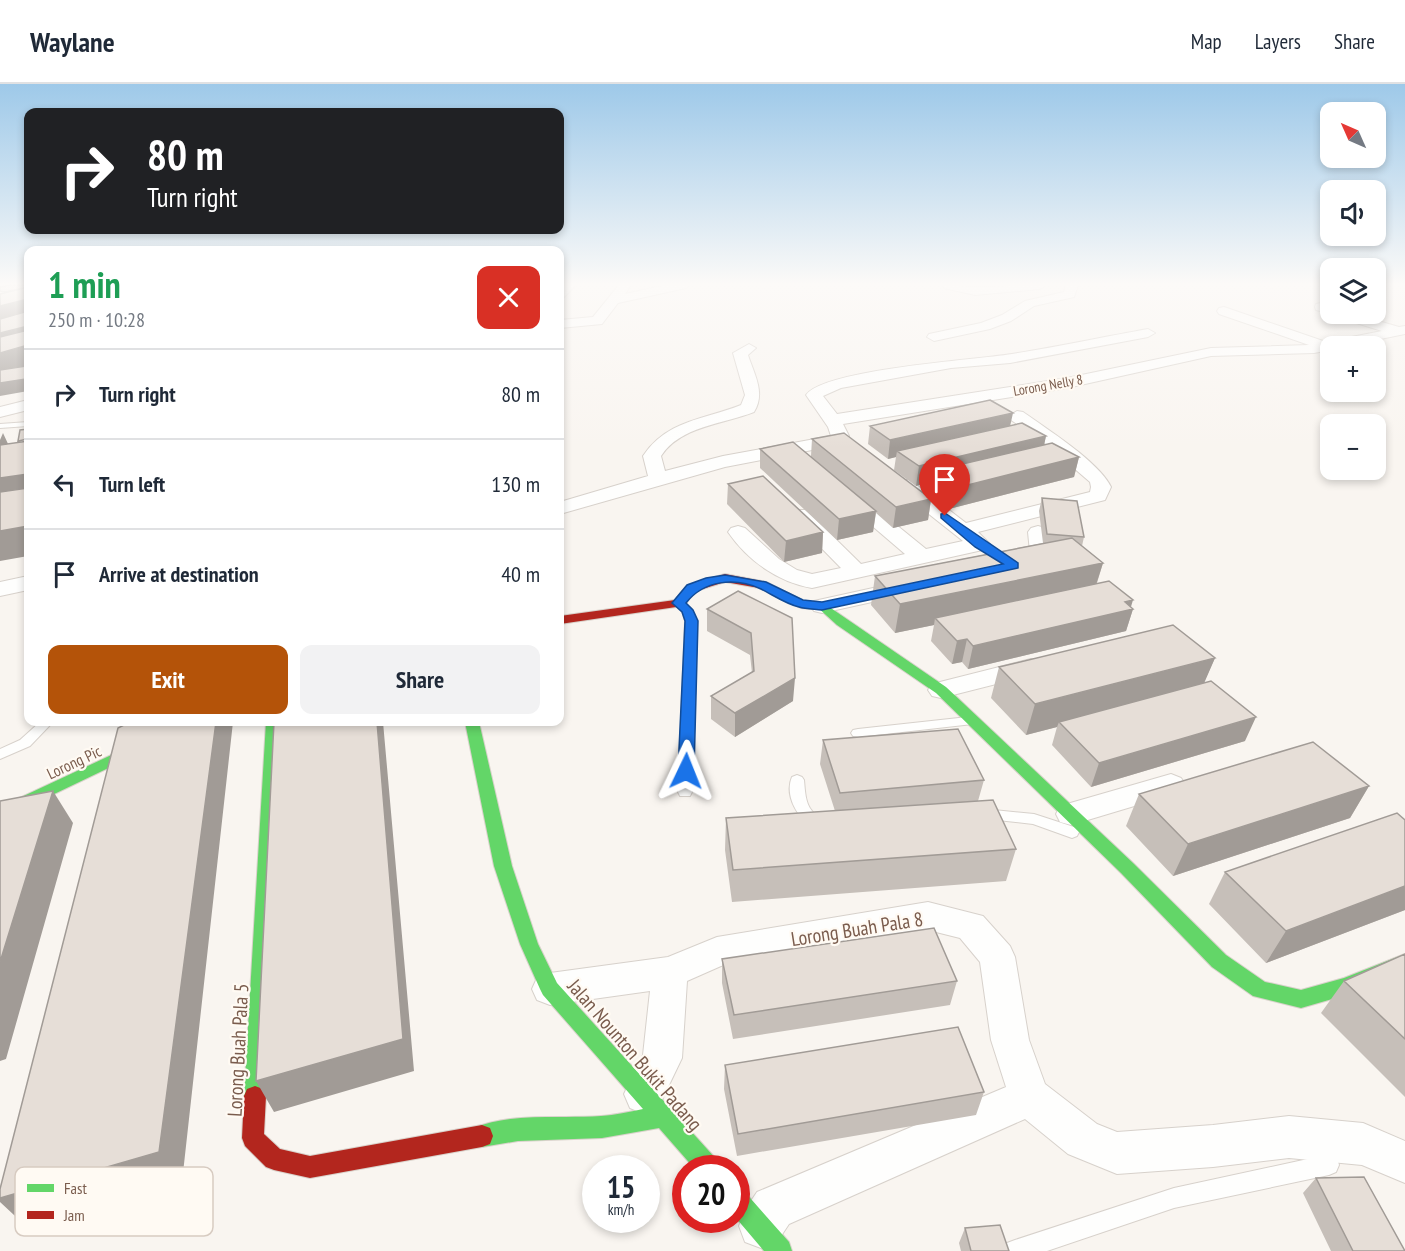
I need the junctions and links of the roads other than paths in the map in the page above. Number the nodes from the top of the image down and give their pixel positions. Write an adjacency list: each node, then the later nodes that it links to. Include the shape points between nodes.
1 (1112, 339): 7 (street, via 837,384 814,395)
2 (1320, 347): 7 (street, Lorong Nelly 8, via 1211,352 1067,383)
3 (749, 348): 13 (street, via 740,353 753,395 748,408 664,438 652,456)
4 (24, 406): 5 (street)
5 (0, 412)
6 (1017, 416): 10 (street)
7 (833, 420): 13 (street, via 840,436 833,442 723,462)
8 (24, 424): 9 (lane)
9 (0, 426)
10 (1053, 441): 11 (street); 17 (street, via 1098,480 1098,496)
11 (1032, 445)
12 (912, 470): 17 (street, via 891,474)
13 (658, 479): 16 (street)
14 (838, 487): 21 (street)
15 (789, 503): 22 (street)
16 (564, 507)
17 (962, 530): 20 (street)
18 (738, 532): 22 (street, via 782,574 796,580 812,582)
19 (1038, 532): 20 (street, via 1041,552 1037,558 1008,567)
20 (980, 544): 21 (street)
21 (921, 556): 22 (street)
22 (856, 571)
23 (922, 584): 27 (street)
24 (24, 585): 25 (street)
25 (0, 589)
26 (679, 603): 27 (street, via 692,588 725,579 762,585 801,604); 28 (street); 40 (lane, via 692,621)
27 (822, 606): 30 (street)
28 (564, 619)
29 (1056, 661): 30 (street)
30 (941, 690): 31 (street)
31 (972, 720): 36 (lane); 42 (street)
32 (43, 726): 37 (lane, via 25,743)
33 (186, 726): 41 (street, Lorong Pic)
34 (273, 726): 50 (street, Lorong Buah Pala 5, via 253,1138 274,1160 310,1167 518,1130 602,1127)
35 (472, 726): 48 (street, Jalan Nounton Bukit Padang, via 503,866 529,944)
36 (858, 733)
37 (0, 754)
38 (1194, 779): 42 (street)
39 (797, 780): 44 (lane, via 798,800 809,818)
40 (685, 792)
41 (0, 814)
42 (1071, 814): 45 (street)
43 (967, 816): 45 (lane, via 988,813 1034,819)
44 (827, 827)
45 (1099, 842): 46 (street, via 1219,961 1260,990 1301,999)
46 (1405, 962)
47 (670, 972): 48 (street, Lorong Buah Pala 8); 49 (street, Lorong Buah Pala 8, via 717,952 928,916 970,926 997,957 1010,1040); 50 (street)
48 (550, 989): 50 (street, Jalan Nounton Bukit Padang)
49 (1029, 1097): 51 (street, via 1083,1139 1117,1153 1289,1137); 54 (street, via 773,1208)
50 (653, 1106): 52 (street, Jalan Nounton Bukit Padang)
51 (1324, 1140): 53 (street, via 1363,1144); 55 (lane, via 1329,1165 1174,1198)
52 (697, 1155)
53 (1405, 1162)
54 (759, 1225)
55 (1015, 1251)

